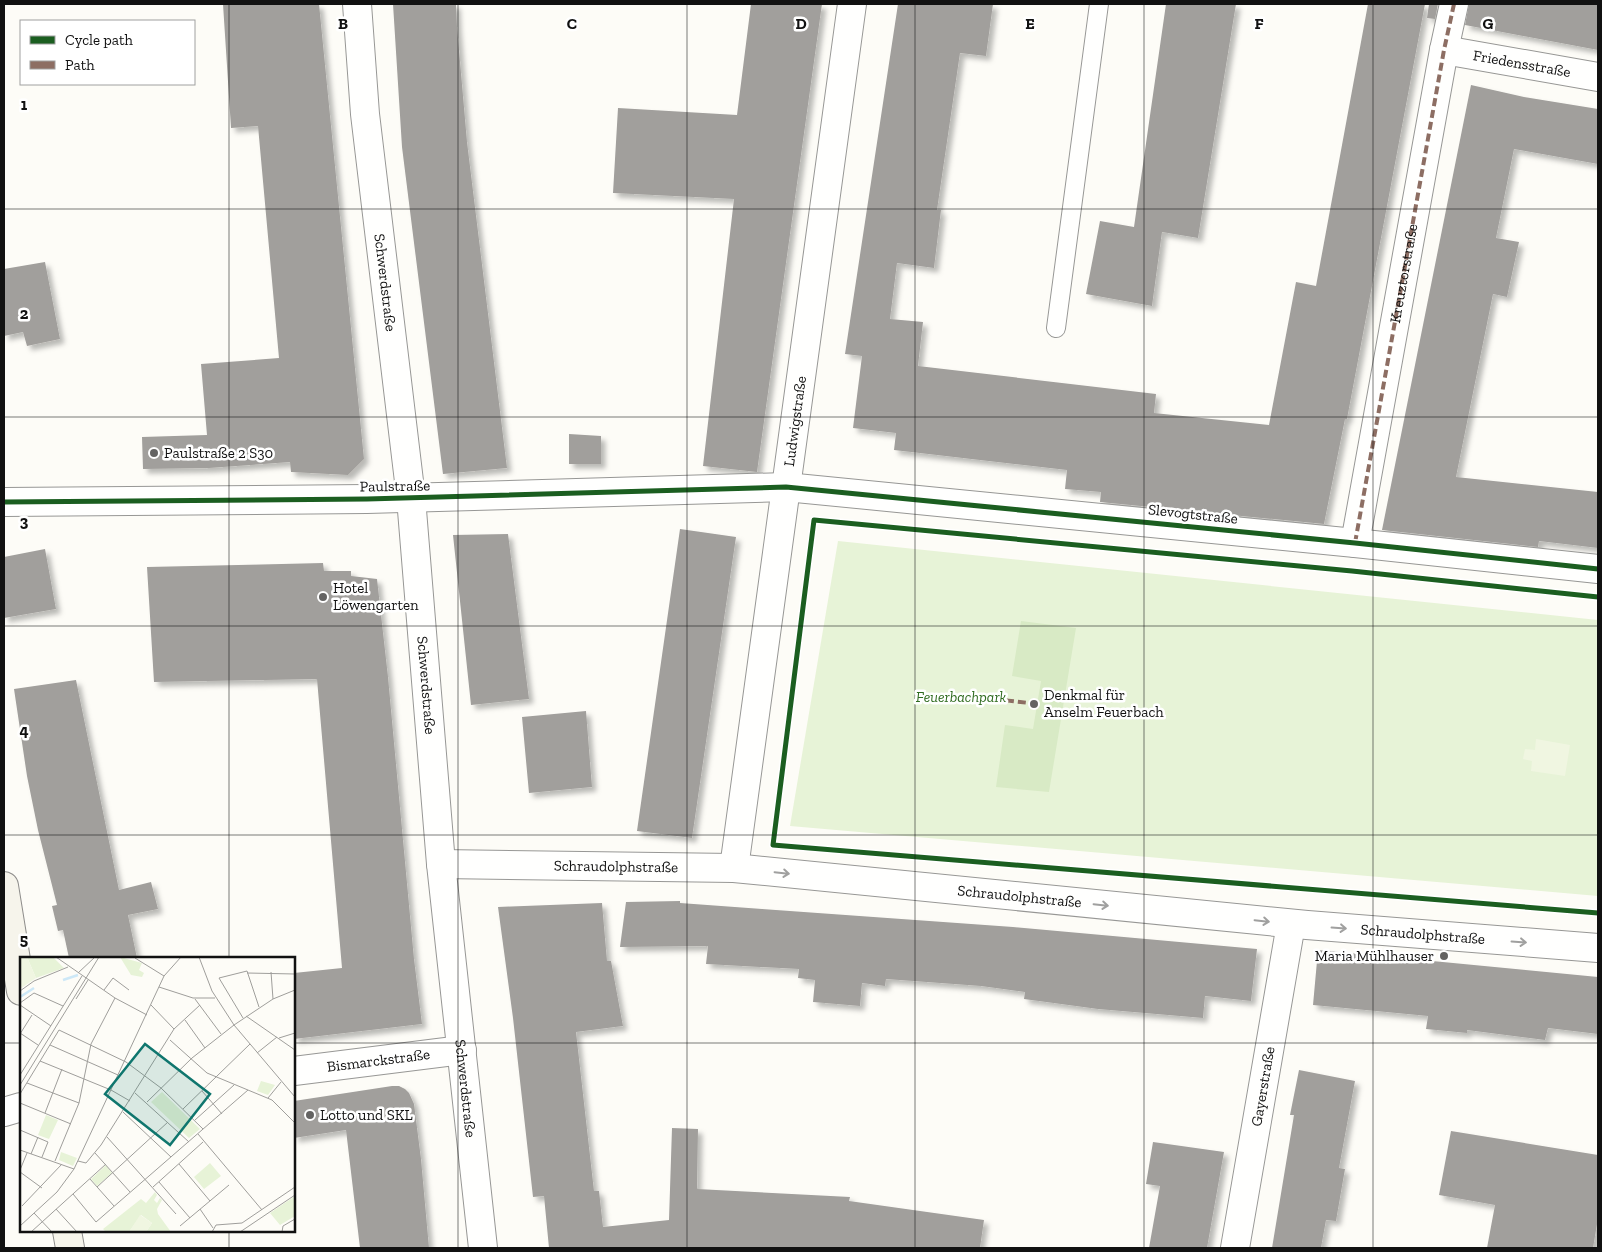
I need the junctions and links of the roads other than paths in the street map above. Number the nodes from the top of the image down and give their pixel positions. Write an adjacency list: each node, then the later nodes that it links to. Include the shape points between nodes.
1 (357, 4): 9 (street, Schwerdstraße, via 365,114)
2 (852, 4): 8 (street, Ludwigstraße)
3 (1099, 4): 7 (lane)
4 (1454, 4): 5 (street, Kreuztorstraße)
5 (1444, 50): 6 (street, Friedensstraße); 11 (street, Kreuztorstraße)
6 (1598, 77)
7 (1056, 328)
8 (786, 487): 9 (street, Paulstraße); 11 (street, Slevogtstraße); 14 (street, Ludwigstraße)
9 (411, 498): 10 (street, Paulstraße); 13 (street, Schwerdstraße)
10 (4, 502)
11 (1355, 543): 12 (street, Slevogtstraße)
12 (1598, 569)
13 (441, 864): 14 (street, Schraudolphstraße); 19 (street, Schwerdstraße)
14 (734, 868): 16 (street, Schraudolphstraße, one-way to 16)
15 (4, 886): 18 (main road)
16 (1291, 924): 17 (street, Schraudolphstraße, one-way to 17); 26 (street, Gayerstraße)
17 (1598, 948)
18 (20, 985)
19 (462, 1050): 20 (street, Bismarckstraße); 25 (street, Schwerdstraße)
20 (295, 1071)
21 (20, 1107): 22 (street)
22 (4, 1112)
23 (67, 1232): 24 (main road)
24 (70, 1248)
25 (483, 1248)
26 (1235, 1248)

